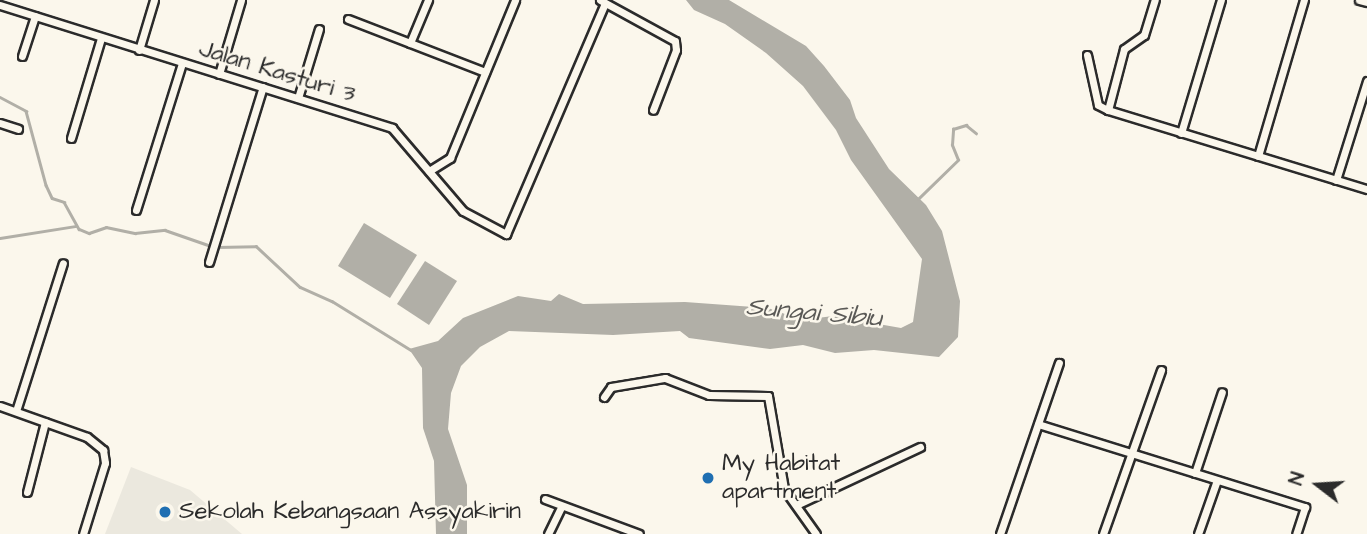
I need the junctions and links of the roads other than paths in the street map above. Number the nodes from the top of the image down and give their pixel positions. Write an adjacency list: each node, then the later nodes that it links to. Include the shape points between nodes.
1 (20, 0): 13 (street)
2 (154, 0): 19 (street)
3 (241, 0): 24 (street)
4 (428, 0): 18 (street)
5 (515, 0): 23 (street)
6 (1155, 0): 29 (street, via 1144,35 1124,49)
7 (1221, 0): 32 (street)
8 (1304, 0): 34 (street)
9 (1359, 0): 11 (street)
10 (603, 2): 28 (street, via 676,41); 35 (street, Jalan Kasturi 3, via 506,234 463,211)
11 (1367, 2)
12 (0, 5): 13 (street, Jalan Kasturi 3)
13 (17, 11): 14 (street, Jalan Kasturi 3)
14 (35, 16): 17 (street, Jalan Kasturi 3); 21 (street)
15 (348, 19): 18 (street)
16 (319, 29): 27 (street)
17 (101, 38): 19 (street, Jalan Kasturi 3); 33 (street)
18 (410, 43): 23 (street)
19 (139, 50): 22 (street, Jalan Kasturi 3)
20 (1087, 55): 29 (street, via 1098,105)
21 (22, 57)
22 (182, 63): 24 (street, Jalan Kasturi 3); 38 (street)
23 (485, 72): 35 (street, via 450,158)
24 (219, 74): 26 (street, Jalan Kasturi 3)
25 (1367, 81): 36 (street)
26 (263, 87): 27 (street, Jalan Kasturi 3); 39 (street)
27 (298, 98): 35 (street, Jalan Kasturi 3, via 394,130)
28 (653, 110)
29 (1108, 110): 32 (street)
30 (0, 123): 31 (street)
31 (18, 130)
32 (1181, 134): 34 (street)
33 (71, 138)
34 (1258, 156): 36 (street)
35 (429, 171)
36 (1336, 180): 37 (street)
37 (1367, 189)
38 (136, 210)
39 (209, 262)
40 (63, 263): 46 (street)
41 (1059, 363): 48 (street)
42 (1161, 370): 50 (street)
43 (1222, 392): 51 (street)
44 (604, 397): 55 (street, via 611,387 665,378 709,395 768,396 784,489)
45 (0, 405): 46 (street)
46 (16, 411): 47 (street)
47 (45, 422): 53 (street); 57 (street, via 87,437 103,450 103,471)
48 (1038, 424): 50 (street); 61 (street)
49 (920, 447): 55 (street)
50 (1131, 453): 51 (street); 62 (street)
51 (1195, 473): 52 (street)
52 (1217, 480): 63 (street); 64 (street, via 1305,507)
53 (27, 492)
54 (545, 499): 56 (street)
55 (796, 505): 60 (street)
56 (561, 507): 58 (street); 59 (street)
57 (83, 534)
58 (548, 534)
59 (639, 534)
60 (816, 534)
61 (1000, 534)
62 (1103, 534)
63 (1198, 534)
64 (1296, 534)

